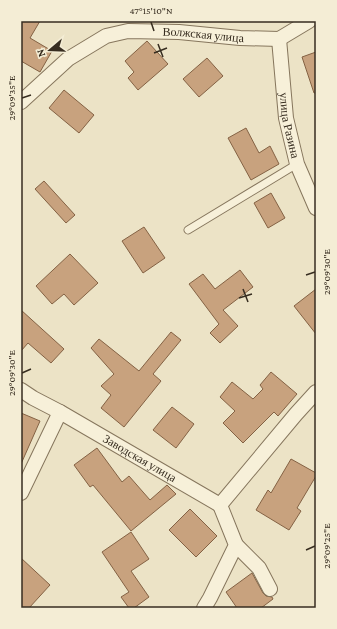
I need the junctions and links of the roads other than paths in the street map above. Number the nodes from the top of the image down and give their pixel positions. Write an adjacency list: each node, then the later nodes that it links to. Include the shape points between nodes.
1 (309, 21): 2 (street)
2 (279, 39): 3 (street, Волжская улица, via 128,31 106,36 68,59); 4 (street, улица Разина, via 286,118)
3 (21, 102)
4 (297, 164): 5 (street, улица Разина); 6 (lane)
5 (316, 208)
6 (188, 230)
7 (21, 390): 9 (street, Заводская улица)
8 (316, 392): 11 (street)
9 (60, 412): 10 (street); 11 (street, Заводская улица)
10 (21, 493)
11 (220, 506): 12 (street)
12 (236, 545): 13 (street, via 259,568); 14 (street)
13 (270, 589)
14 (204, 608)

